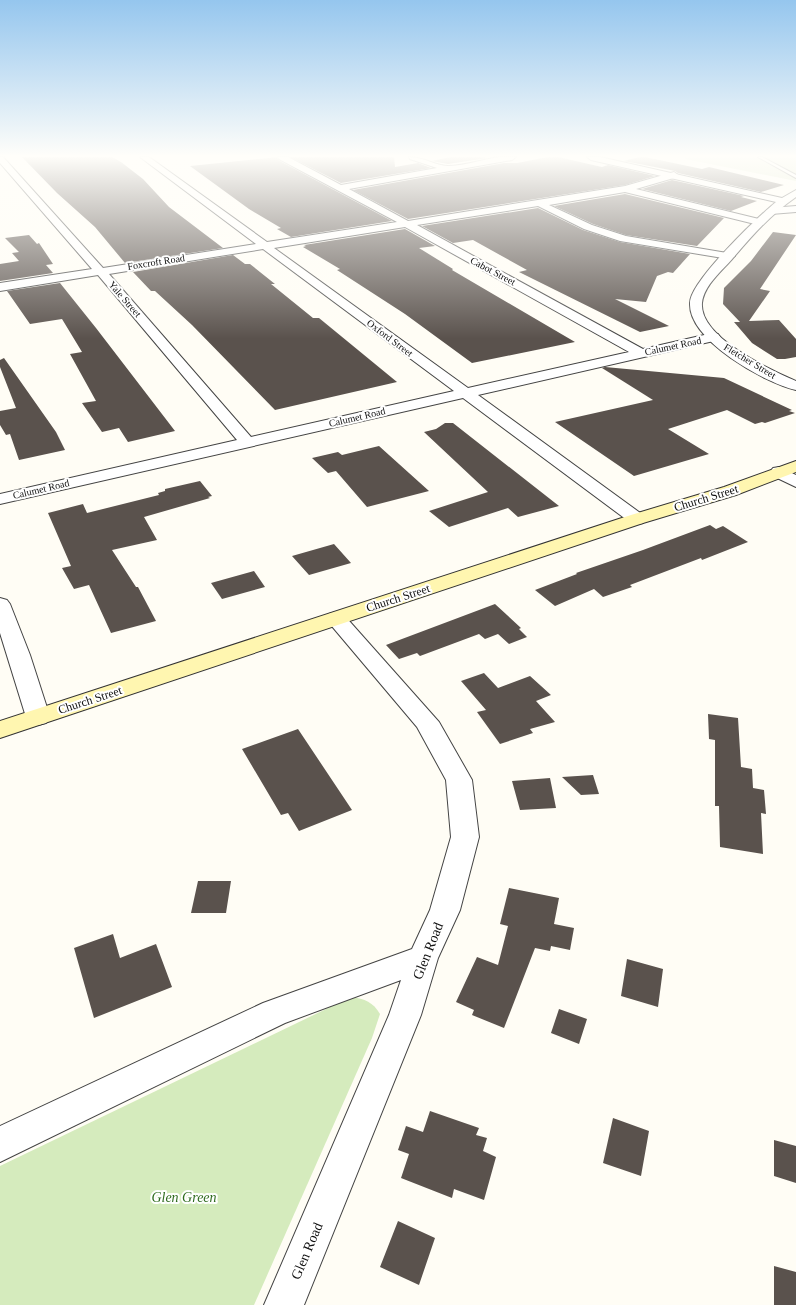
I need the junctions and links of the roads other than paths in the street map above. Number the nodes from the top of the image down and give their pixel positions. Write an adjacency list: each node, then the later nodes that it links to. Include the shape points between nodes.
1 (53, 218): 12 (street, Yale Street)
2 (227, 218): 10 (street, Oxford Street)
3 (396, 218): 9 (street, Cabot Street)
4 (445, 218): 9 (street, Foxcroft Road)
5 (569, 218): 11 (street, via 624,240)
6 (742, 218): 8 (street)
7 (763, 218): 8 (street, Fletcher Street)
8 (759, 222): 11 (street, Fletcher Street)
9 (407, 224): 10 (street, Foxcroft Road); 15 (street, Cabot Street)
10 (265, 246): 12 (street, Foxcroft Road); 17 (street, Oxford Street)
11 (729, 256): 14 (street, Fletcher Street, via 695,296 695,307 704,328)
12 (100, 271): 13 (street, Foxcroft Road); 18 (street, Yale Street)
13 (0, 287)
14 (713, 337): 15 (street, Calumet Road); 16 (street, Fletcher Street, via 757,368)
15 (641, 353): 17 (street, Calumet Road)
16 (796, 386)
17 (464, 393): 18 (street, Calumet Road); 21 (street, Oxford Street)
18 (247, 442): 20 (street, Calumet Road)
19 (790, 474): 21 (main road, Church Street)
20 (0, 499)
21 (636, 519): 23 (main road, Church Street, via 494,568)
22 (0, 604): 24 (street)
23 (336, 618): 24 (main road, Church Street); 26 (street, Glen Road, via 427,722 459,780 465,837 445,910)
24 (38, 717): 25 (main road, Church Street)
25 (0, 730)
26 (423, 958): 27 (street, via 274,1013); 28 (street, Glen Road, via 402,1022)
27 (0, 1144)
28 (284, 1305)

